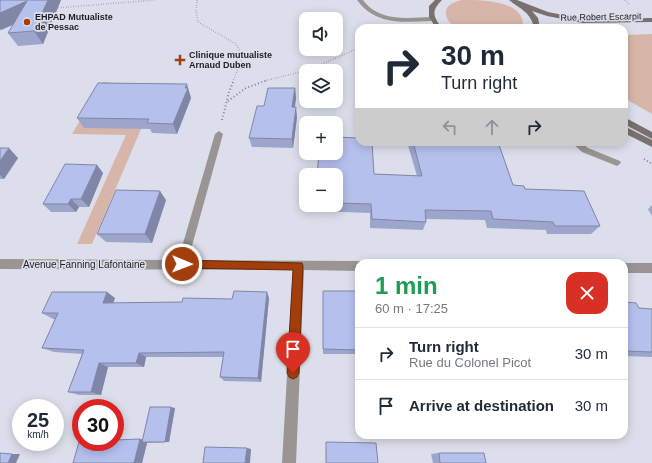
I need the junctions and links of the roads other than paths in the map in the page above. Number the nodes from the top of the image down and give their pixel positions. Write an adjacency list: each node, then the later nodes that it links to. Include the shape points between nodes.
1 (360, 0): 5 (street, via 368,10 378,16 393,19)
2 (439, 0): 5 (street, via 431,10)
3 (512, 0): 4 (street)
4 (522, 5): 6 (street, Rue Robert Escarpit, via 547,14 583,21); 8 (street, via 531,12)
5 (432, 18): 7 (street)
6 (652, 20)
7 (436, 24)
8 (537, 24)
9 (628, 26): 10 (street, Rue Robert Escarpit)
10 (652, 26)
11 (628, 122): 14 (street)
12 (628, 131): 15 (street)
13 (219, 134): 19 (street)
14 (652, 136)
15 (652, 144)
16 (580, 146): 17 (street)
17 (617, 163)
18 (0, 264): 19 (street, Avenue Fanning Lafontaine)
19 (182, 264): 20 (street, Avenue Fanning Lafontaine)
20 (298, 266): 21 (street, Avenue Fanning Lafontaine); 24 (street)
21 (355, 266)
22 (628, 268): 23 (street)
23 (652, 268)
24 (289, 463)

